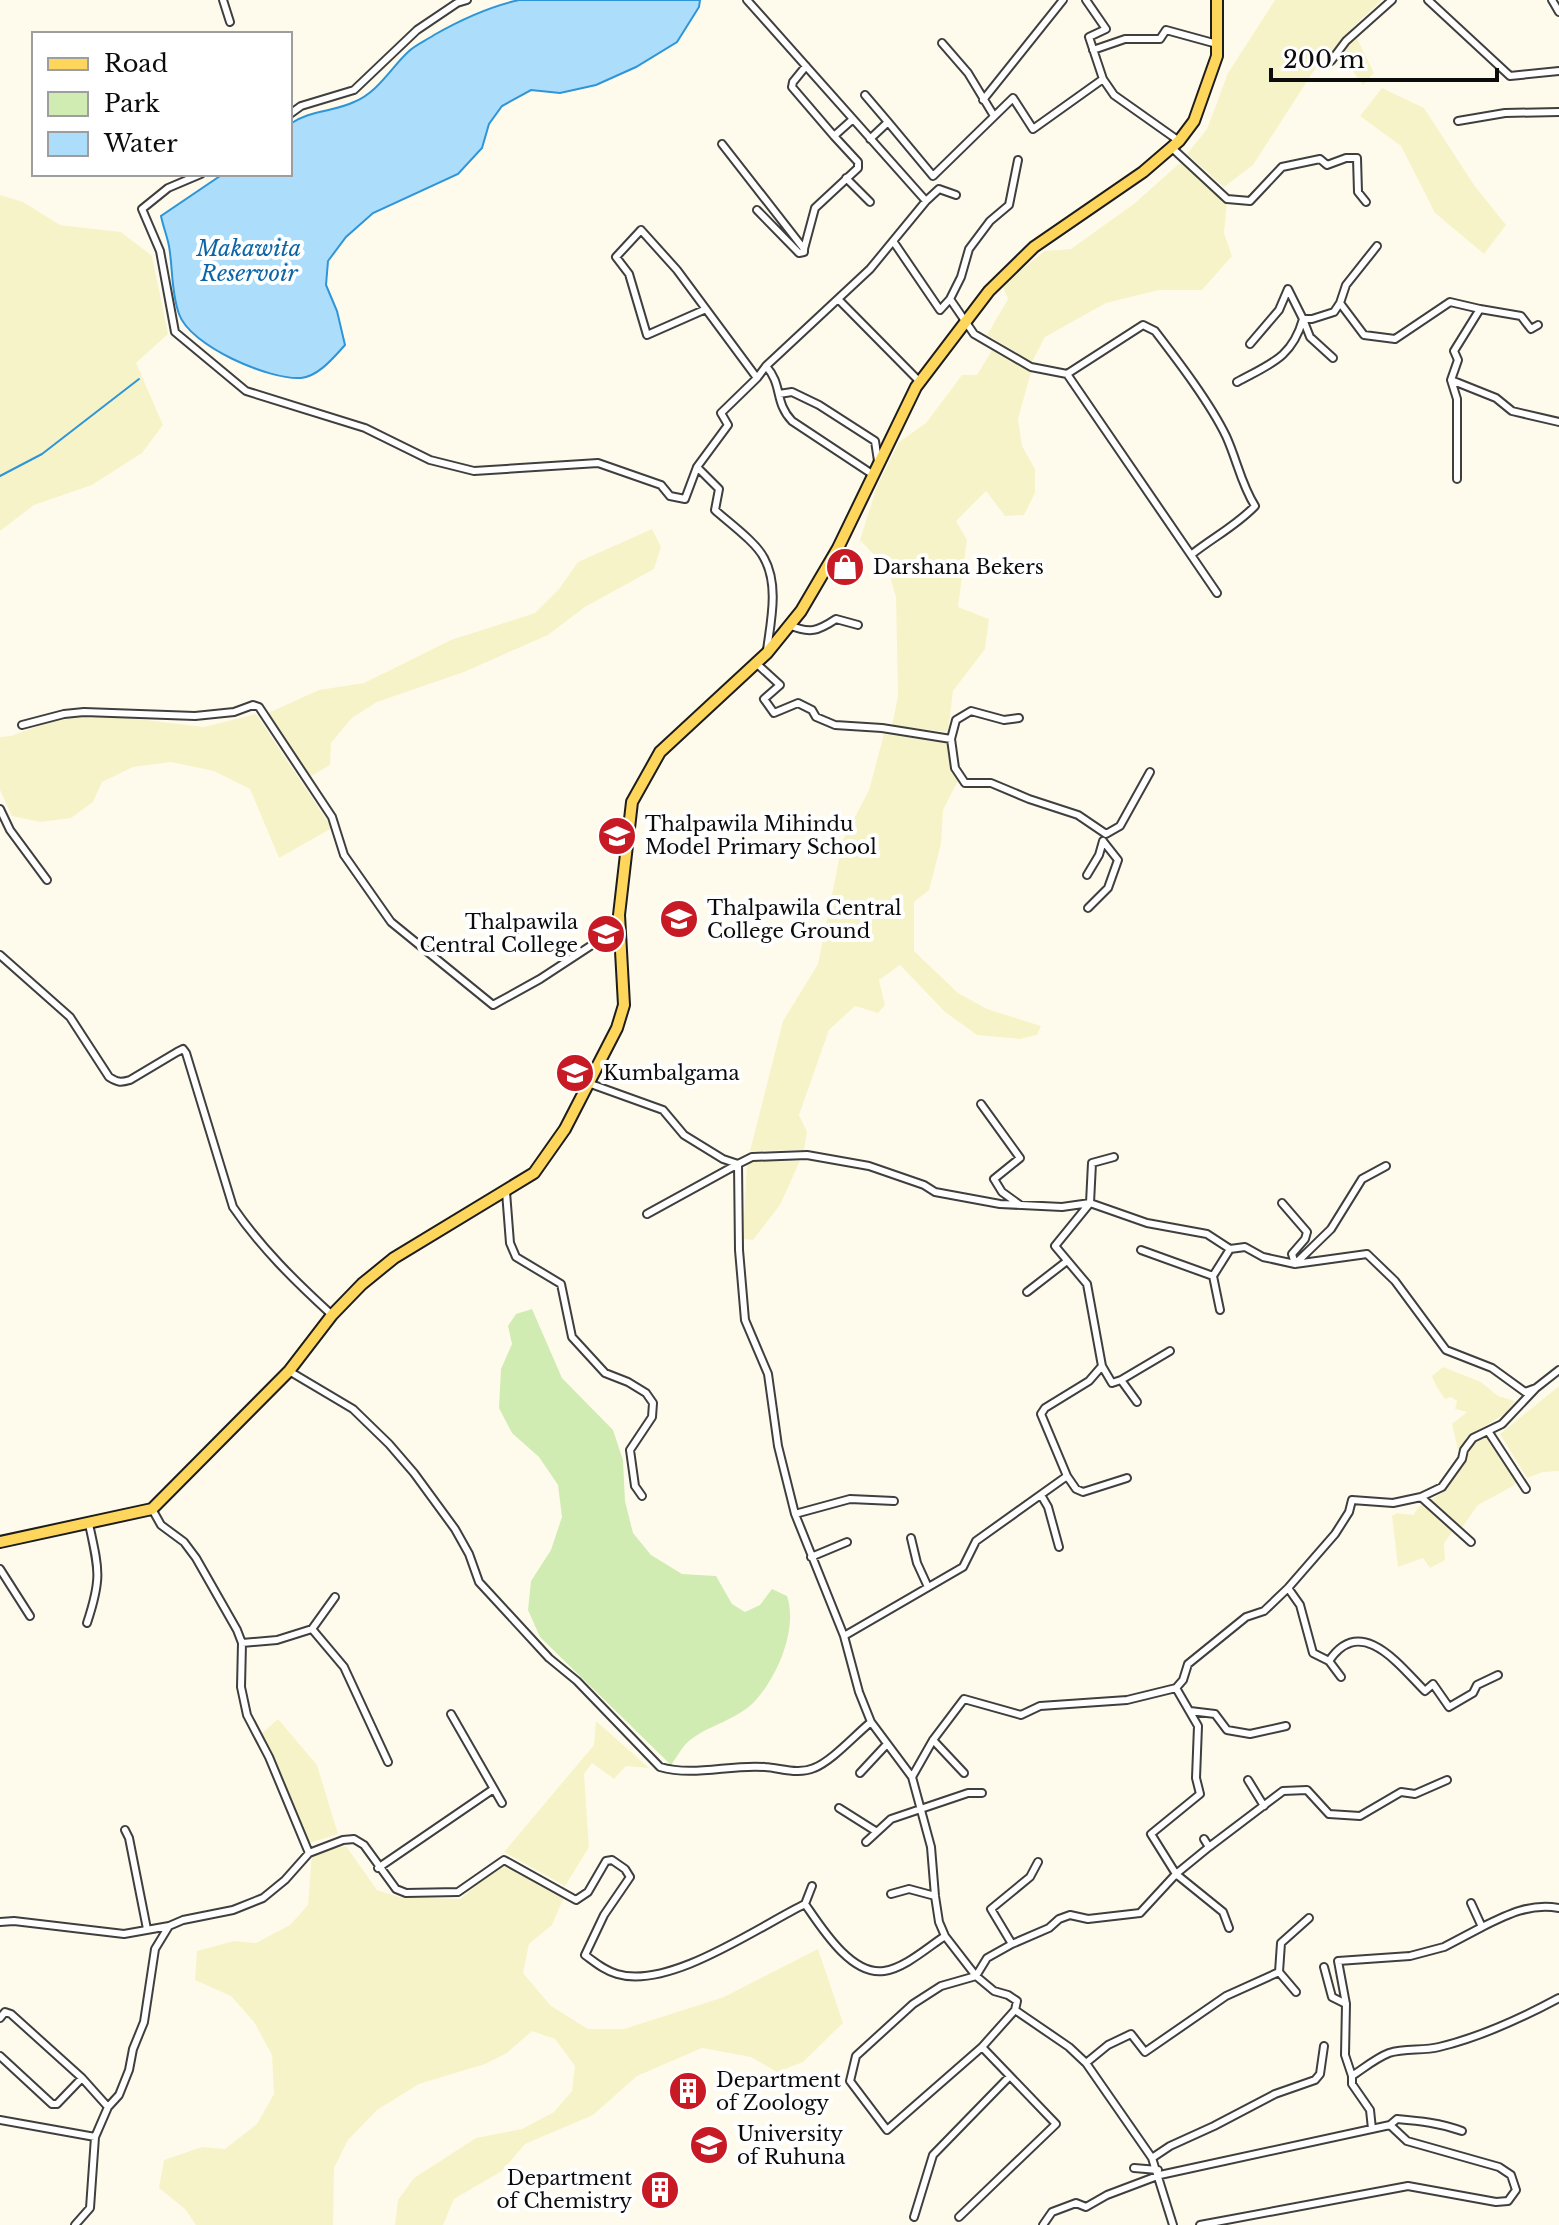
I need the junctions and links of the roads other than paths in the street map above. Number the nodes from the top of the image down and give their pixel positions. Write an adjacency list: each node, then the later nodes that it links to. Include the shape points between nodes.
1 (223, 0): 11 (street)
2 (467, 0): 22 (street, via 417,30 354,90)
3 (747, 0): 16 (street)
4 (1063, 0): 20 (street)
5 (1086, 0): 14 (street, via 1106,29 1089,37)
6 (1217, 0): 13 (main road)
7 (1392, 0): 15 (street)
8 (1428, 0): 17 (street, via 1510,76)
9 (1552, 0): 10 (street)
10 (1559, 12)
11 (230, 22)
12 (942, 43): 20 (street)
13 (1217, 44): 14 (street, via 1166,30 1160,39 1125,39); 30 (main road, via 1194,121)
14 (1093, 50): 18 (street)
15 (1331, 61)
16 (806, 66): 24 (street); 27 (street, via 792,87)
17 (1559, 71)
18 (1103, 79): 23 (street, via 1033,129 1013,98); 30 (street, via 1114,95)
19 (865, 95): 26 (street)
20 (983, 100): 23 (street)
21 (1559, 112): 25 (street)
22 (292, 113)
23 (994, 116): 26 (street, via 933,176)
24 (853, 119): 27 (street); 28 (street)
25 (1458, 121)
26 (888, 122): 28 (street)
27 (834, 136): 33 (street, via 858,162)
28 (870, 139): 35 (street)
29 (722, 144): 41 (street)
30 (1175, 144): 37 (street, via 1227,199 1250,201 1282,167 1357,158 1358,192); 48 (main road, via 1034,247)
31 (1018, 160): 43 (street, via 1009,205 969,249)
32 (196, 176): 61 (street, via 168,188 142,209 160,251 175,332 246,391 365,428 430,460 474,471 598,463 685,499)
33 (846, 178): 36 (street); 41 (street, via 815,208)
34 (956, 195): 35 (street, via 939,189)
35 (926, 201): 39 (street)
36 (870, 202)
37 (1366, 202)
38 (757, 210): 41 (street, via 799,253)
39 (893, 241): 42 (street); 43 (street, via 940,310)
40 (1377, 246): 44 (street, via 1346,285)
41 (804, 249)
42 (838, 299): 52 (street); 56 (street)
43 (950, 299): 48 (street)
44 (1340, 303): 46 (street, via 1364,335 1395,339 1450,302); 47 (street, via 1334,312)
45 (706, 309): 54 (street, via 647,335 629,274 616,257 641,230 677,270 704,306)
46 (1480, 309): 49 (street, via 1521,316 1531,329); 55 (street, via 1454,351 1458,360)
47 (1303, 319): 50 (street, via 1288,289 1279,310); 51 (street, via 1310,337); 57 (street, via 1297,338 1281,358)
48 (965, 322): 53 (street, via 974,334 1031,367); 56 (main road)
49 (1538, 325)
50 (1250, 344)
51 (1333, 358)
52 (766, 366): 54 (street); 58 (street)
53 (1067, 374): 64 (street); 64 (street, via 1143,325 1155,331 1172,353 1217,419 1255,506)
54 (757, 378): 61 (street, via 721,413 728,425)
55 (1451, 380): 59 (street, via 1496,398 1512,411); 63 (street, via 1457,399)
56 (920, 382): 60 (main road)
57 (1237, 382)
58 (779, 394): 60 (street, via 792,392 819,405 875,441); 62 (street, via 782,411 792,421)
59 (1559, 423)
60 (878, 461): 62 (main road)
61 (697, 467): 68 (street, via 719,489 715,510 764,556 773,605)
62 (872, 474): 66 (main road, via 838,548)
63 (1457, 479)
64 (1191, 555): 65 (street)
65 (1217, 593)
66 (789, 625): 67 (street, via 805,632 816,632 836,619); 68 (main road)
67 (858, 625)
68 (767, 653): 69 (main road)
69 (756, 663): 72 (street, via 780,685 764,699 774,713 798,703 835,725); 79 (main road, via 660,752 632,802)
70 (1019, 718): 72 (street, via 1004,720 971,711 956,720)
71 (22, 725): 79 (street, via 84,712 195,716 259,707 332,817 344,855 391,922 493,1005 598,941)
72 (951, 739): 75 (street, via 955,768 965,783 991,783 1078,815)
73 (1150, 772): 75 (street, via 1120,826)
74 (0, 809): 77 (street)
75 (1104, 838): 76 (street); 78 (street, via 1118,860 1108,888)
76 (1087, 875)
77 (47, 880)
78 (1088, 908)
79 (619, 937): 81 (main road, via 624,1005)
80 (0, 955): 98 (street, via 70,1017 115,1081 130,1080 183,1049 233,1207 295,1282)
81 (588, 1083): 84 (street, via 663,1110 684,1135); 86 (main road, via 534,1173)
82 (981, 1104): 89 (street, via 1020,1158 994,1179)
83 (1114, 1157): 87 (street, via 1092,1163)
84 (738, 1164): 89 (street, via 752,1157 807,1155 869,1166 935,1192); 90 (street); 115 (street, via 745,1320 768,1374)
85 (1386, 1166): 94 (street, via 1362,1179 1331,1229)
86 (506, 1192): 98 (main road, via 394,1258); 111 (street, via 516,1257 561,1284 572,1337 605,1373 646,1393 653,1403 652,1417 630,1450 635,1486)
87 (1090, 1203): 89 (street); 91 (street, via 1147,1223 1207,1234); 93 (street, via 1055,1246)
88 (1282, 1203): 94 (street, via 1307,1232 1292,1254)
89 (1020, 1205)
90 (647, 1214)
91 (1230, 1249): 94 (street, via 1245,1247); 95 (street)
92 (1141, 1250): 95 (street)
93 (1067, 1261): 96 (street); 100 (street, via 1087,1284)
94 (1295, 1264): 104 (street, via 1367,1254 1395,1281 1446,1350 1492,1368 1525,1392)
95 (1213, 1276): 97 (street)
96 (1027, 1292)
97 (1220, 1310)
98 (332, 1315): 102 (main road)
99 (1170, 1351): 103 (street)
100 (1102, 1366): 103 (street, via 1112,1383); 107 (street, via 1041,1414)
101 (1559, 1370): 104 (street)
102 (289, 1371): 114 (main road); 138 (street, via 353,1409 389,1444 455,1529 479,1582 660,1767 801,1772 826,1761)
103 (1121, 1380): 105 (street)
104 (1536, 1388): 106 (street, via 1502,1424)
105 (1137, 1402)
106 (1488, 1431): 109 (street); 112 (street, via 1473,1438 1442,1487)
107 (1067, 1476): 108 (street, via 1083,1492); 110 (street)
108 (1127, 1478)
109 (1526, 1489)
110 (1041, 1495): 121 (street); 124 (street, via 976,1541 963,1567)
111 (642, 1496)
112 (1421, 1497): 120 (street); 125 (street, via 1393,1503 1352,1500 1335,1534)
113 (894, 1501): 115 (street, via 850,1499)
114 (152, 1509): 116 (main road); 131 (street, via 196,1558)
115 (795, 1514): 122 (street)
116 (89, 1524): 118 (main road); 128 (street, via 99,1571)
117 (911, 1538): 124 (street)
118 (0, 1542)
119 (847, 1542): 122 (street)
120 (1471, 1542)
121 (1059, 1547)
122 (811, 1557): 130 (street)
123 (0, 1569): 127 (street)
124 (928, 1587): 130 (street)
125 (1288, 1588): 132 (street, via 1300,1605 1313,1653); 135 (street, via 1188,1664)
126 (335, 1597): 129 (street)
127 (30, 1616)
128 (87, 1623)
129 (312, 1629): 131 (street); 142 (street, via 344,1667)
130 (844, 1636): 138 (street)
131 (242, 1643): 159 (street, via 241,1687 247,1715)
132 (1329, 1661): 133 (street, via 1335,1651 1369,1641 1425,1691 1433,1684 1449,1707); 134 (street)
133 (1498, 1675)
134 (1341, 1677)
135 (1176, 1688): 136 (street); 140 (street, via 1127,1700 1040,1706 1021,1715 964,1699)
136 (1190, 1711): 139 (street, via 1215,1714 1227,1730 1250,1734); 162 (street, via 1198,1726 1200,1794 1151,1834)
137 (451, 1714): 148 (street)
138 (871, 1722): 141 (street)
139 (1286, 1726)
140 (933, 1740): 144 (street); 145 (street)
141 (887, 1744): 143 (street); 145 (street)
142 (388, 1762)
143 (860, 1773)
144 (964, 1773)
145 (912, 1777): 152 (street)
146 (1248, 1780): 151 (street)
147 (1447, 1780): 151 (street, via 1415,1794 1401,1792 1360,1816 1329,1814 1307,1790 1283,1791)
148 (492, 1790): 150 (street); 161 (street)
149 (982, 1793): 152 (street)
150 (502, 1803)
151 (1264, 1806): 158 (street)
152 (922, 1807): 155 (street, via 891,1819); 165 (street)
153 (839, 1808): 155 (street)
154 (125, 1830): 174 (street)
155 (877, 1832): 157 (street)
156 (1204, 1839): 158 (street)
157 (866, 1842)
158 (1209, 1847): 162 (street)
159 (309, 1853): 161 (street, via 354,1839); 171 (street, via 263,1898)
160 (1038, 1862): 176 (street, via 1030,1877 991,1909)
161 (378, 1868): 167 (street, via 406,1893 444,1893 458,1892 504,1860 576,1900 612,1860 630,1877 585,1955 603,1969 643,1977 685,1967)
162 (1176, 1874): 173 (street, via 1223,1912); 176 (street, via 1140,1913 1088,1919 1070,1915)
163 (812, 1886): 167 (street)
164 (891, 1894): 165 (street, via 909,1889)
165 (935, 1896): 175 (street)
166 (1471, 1903): 172 (street)
167 (805, 1904): 175 (street, via 832,1944 869,1969 897,1966)
168 (1559, 1908): 172 (street, via 1543,1905 1513,1912)
169 (1309, 1918): 178 (street, via 1281,1943)
170 (0, 1922): 174 (street, via 124,1934)
171 (169, 1926): 174 (street); 192 (street, via 155,1949 144,2022 129,2070)
172 (1482, 1927): 182 (street, via 1444,1947 1410,1956 1338,1961)
173 (1229, 1928)
174 (147, 1929)
175 (945, 1936): 179 (street)
176 (1012, 1944): 179 (street, via 987,1958)
177 (1324, 1967): 182 (street, via 1332,1997)
178 (1279, 1972): 180 (street); 188 (street, via 1226,1996 1145,2052 1131,2034)
179 (976, 1976): 183 (street, via 1017,2001); 186 (street, via 941,1986 913,2004 856,2056 850,2081 887,2130)
180 (1296, 1992)
181 (1559, 1998): 189 (street, via 1484,2033 1437,2047 1392,2052)
182 (1346, 2004): 189 (street, via 1345,2055)
183 (1015, 2010): 186 (street); 188 (street)
184 (0, 2018): 191 (street, via 11,2014)
185 (1324, 2046): 198 (street, via 1315,2080 1275,2094)
186 (982, 2047): 190 (street)
187 (0, 2056): 191 (street, via 52,2104)
188 (1086, 2063): 198 (street)
189 (1352, 2076): 195 (street, via 1370,2110)
190 (1009, 2077): 201 (street, via 933,2155); 202 (street, via 1056,2124)
191 (82, 2078): 192 (street)
192 (108, 2107): 197 (street)
193 (0, 2120): 197 (street)
194 (1390, 2125): 195 (street); 196 (street, via 1397,2119); 206 (street, via 1407,2141 1499,2167 1511,2175 1516,2190 1508,2201 1496,2202 1408,2186 1384,2188)
195 (1372, 2129): 200 (street)
196 (1462, 2131)
197 (95, 2137): 203 (street, via 90,2208)
198 (1152, 2158): 200 (street)
199 (1134, 2168): 200 (street)
200 (1159, 2173): 204 (street, via 1086,2207 1076,2203 1052,2212); 205 (street)
201 (914, 2217)
202 (959, 2217)
203 (75, 2225)
204 (1043, 2225)
205 (1173, 2225)
206 (1200, 2225)

